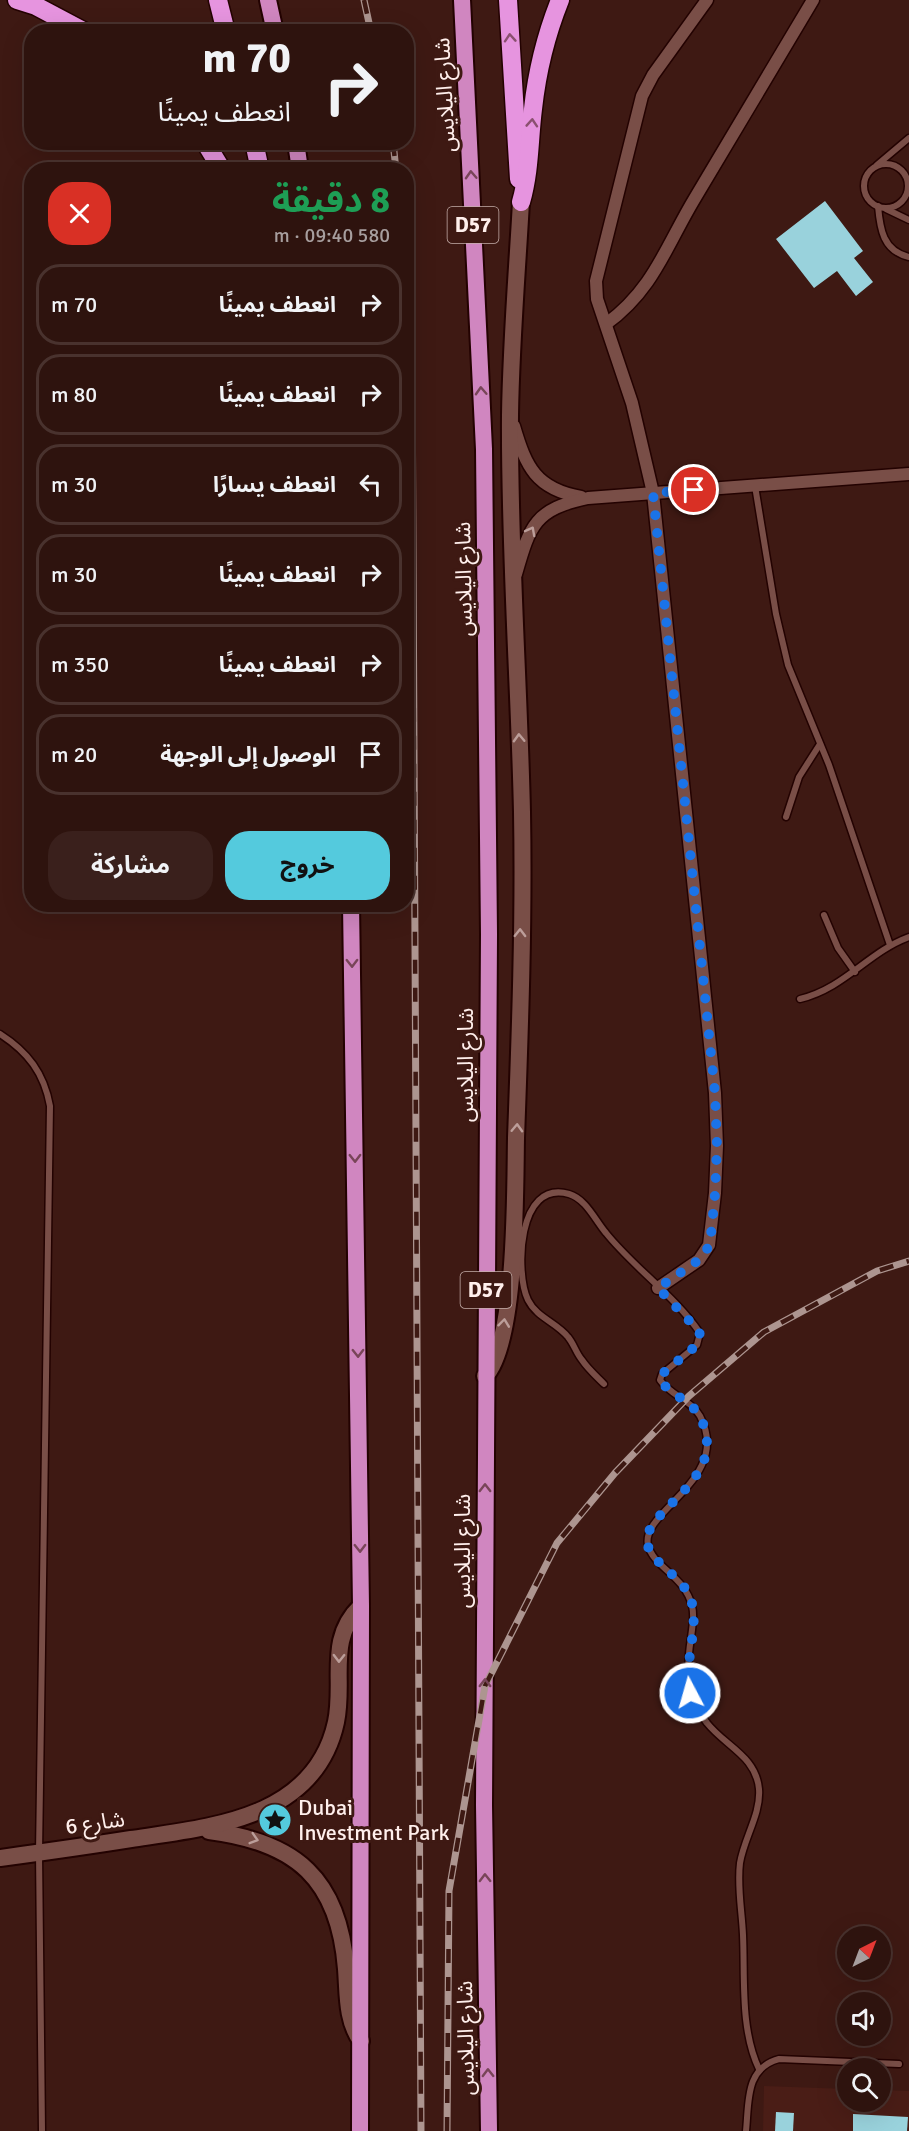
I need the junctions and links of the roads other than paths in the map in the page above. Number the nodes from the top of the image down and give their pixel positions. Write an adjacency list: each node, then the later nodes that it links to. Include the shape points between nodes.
1 (17, 0): 9 (highway)
2 (218, 0): 10 (highway)
3 (268, 0): 11 (highway)
4 (462, 0): 36 (highway, شارع اليلايس / D57, one-way to 4, via 489,934 484,449)
5 (508, 0): 15 (highway, one-way to 5)
6 (560, 0): 15 (highway, one-way to 6, via 529,169 541,60)
7 (706, 0): 19 (street, via 654,75 638,107 596,281 597,299)
8 (813, 0): 19 (street, via 689,208 652,278 634,301)
9 (70, 24)
10 (224, 24)
11 (273, 24)
12 (909, 138): 13 (lane)
13 (874, 167): 14 (lane, via 891,164 905,173); 16 (lane, via 866,178 865,191)
14 (909, 183): 16 (lane, via 904,199 891,207)
15 (520, 202): 20 (street)
16 (880, 207): 17 (lane); 18 (lane, via 880,229 885,241)
17 (909, 220)
18 (909, 257)
19 (606, 324): 23 (street, via 632,403)
20 (510, 413): 24 (street, via 522,454 532,472 555,491); 25 (street)
21 (909, 474): 22 (street)
22 (755, 486): 23 (street); 26 (lane, via 781,640)
23 (653, 493): 24 (street); 35 (street, via 715,1093 717,1146 710,1245 699,1260)
24 (588, 498): 25 (street, one-way to 24, via 535,523 559,505)
25 (512, 586): 36 (street, one-way to 25, via 492,1370 501,1347 515,1186 522,814)
26 (820, 744): 27 (lane, via 799,777); 31 (lane)
27 (786, 817)
28 (351, 912): 38 (highway, one-way to 38)
29 (824, 915): 32 (lane, via 838,948)
30 (909, 937): 31 (lane)
31 (890, 945): 32 (lane)
32 (855, 972): 33 (lane, via 825,991)
33 (800, 999)
34 (0, 1034): 40 (lane, via 33,1063 50,1106)
35 (658, 1288): 37 (lane, via 575,1197 554,1193 530,1208 525,1221 523,1260 528,1300 541,1317 567,1336 582,1361); 44 (lane, via 700,1332 697,1345 660,1380 700,1417 705,1447 695,1478 650,1529 647,1542 652,1555 679,1579 690,1599 693,1622 687,1671 694,1704 707,1724 750,1762 758,1780 759,1801 744,1845 739,1878 746,2004 752,2053)
36 (485, 1376): 47 (highway, شارع اليلايس / D57, one-way to 36, via 484,1804)
37 (604, 1384)
38 (361, 1606): 39 (street, one-way to 39, via 347,1622 340,1640 337,1716 331,1740 315,1768 292,1793 263,1810); 42 (highway)
39 (196, 1830): 40 (street, شارع 6); 42 (street, one-way to 42, via 240,1835 266,1843 291,1857 316,1880 333,1905 342,1933 349,2014)
40 (39, 1853): 41 (street, شارع 6); 45 (lane)
41 (0, 1858)
42 (361, 2041): 46 (highway)
43 (899, 2064): 44 (lane, via 779,2058)
44 (759, 2069): 48 (lane, via 751,2083)
45 (42, 2131)
46 (360, 2131)
47 (489, 2131)
48 (746, 2131)

